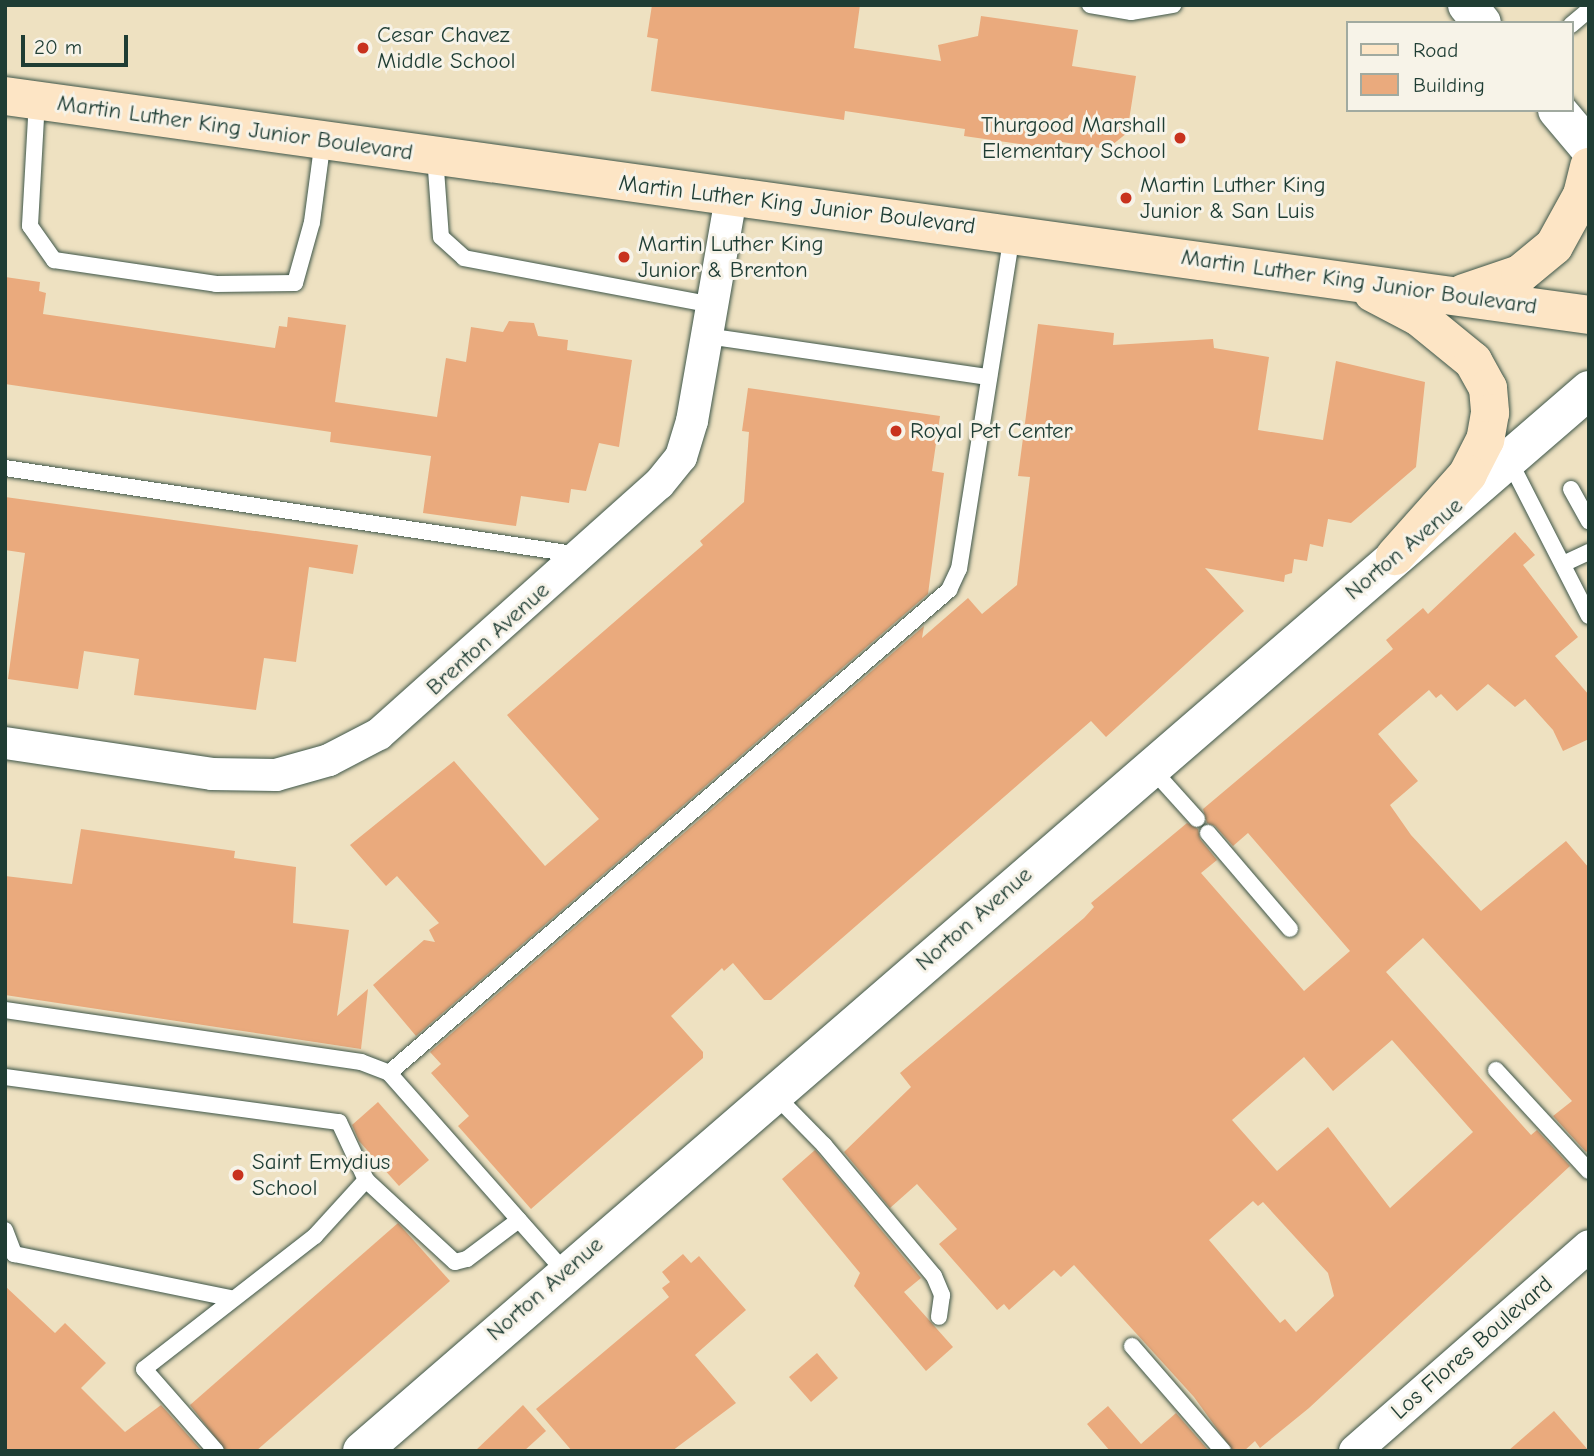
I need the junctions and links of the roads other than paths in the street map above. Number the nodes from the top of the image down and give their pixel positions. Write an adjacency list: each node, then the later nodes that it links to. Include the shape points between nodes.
1 (1090, 5): 2 (lane, via 1131,12)
2 (1173, 5)
3 (1467, 5): 5 (street)
4 (1589, 10): 6 (lane)
5 (1480, 21)
6 (1573, 23)
7 (21, 98): 9 (main road, Martin Luther King Junior Boulevard); 9 (lane, via 30,226 54,260 202,282 295,283 312,222)
8 (1559, 112): 10 (street)
9 (323, 141): 11 (main road, Martin Luther King Junior Boulevard)
10 (1589, 148)
11 (435, 156): 13 (main road, Martin Luther King Junior Boulevard); 17 (lane, via 441,237 464,258)
12 (1589, 167): 16 (main road, via 1582,195 1554,246 1520,274)
13 (732, 198): 14 (main road, Martin Luther King Junior Boulevard); 17 (street, Brenton Avenue)
14 (1012, 233): 15 (main road, Martin Luther King Junior Boulevard); 20 (lane)
15 (1346, 280): 16 (main road, Martin Luther King Junior Boulevard); 28 (main road, via 1419,317 1450,339 1472,361 1488,387 1485,440 1468,474)
16 (1457, 295): 18 (main road, Martin Luther King Junior Boulevard)
17 (713, 305): 19 (street, Brenton Avenue)
18 (1589, 315)
19 (707, 336): 20 (lane); 27 (street, Brenton Avenue, via 681,457 659,484)
20 (989, 377): 38 (lane, via 959,569 949,590)
21 (1589, 390): 22 (street, Norton Avenue)
22 (1509, 460): 28 (street, Norton Avenue); 29 (lane)
23 (5, 468): 27 (lane)
24 (1571, 489): 25 (lane)
25 (1589, 521)
26 (1589, 552): 29 (lane)
27 (580, 555): 31 (street, Brenton Avenue, via 422,699 379,734 329,760 276,775 212,774)
28 (1395, 556): 32 (street, Norton Avenue)
29 (1563, 565): 30 (lane)
30 (1589, 616)
31 (5, 743)
32 (1150, 767): 33 (lane); 40 (street, Norton Avenue)
33 (1197, 819)
34 (1208, 833): 35 (lane)
35 (1290, 929)
36 (5, 1010): 38 (lane, via 361,1062)
37 (1496, 1070): 41 (lane)
38 (389, 1073): 43 (lane)
39 (5, 1077): 42 (lane, via 338,1122)
40 (772, 1093): 46 (street, Norton Avenue); 48 (lane, via 824,1145 934,1276 942,1295)
41 (1589, 1171)
42 (366, 1180): 43 (lane, via 455,1262 467,1259); 47 (lane, via 315,1236)
43 (519, 1220): 46 (lane)
44 (5, 1230): 47 (lane, via 14,1254)
45 (1589, 1246): 53 (street, Los Flores Boulevard)
46 (564, 1271): 51 (street, Norton Avenue)
47 (231, 1298): 50 (lane, via 144,1369)
48 (939, 1317)
49 (1132, 1346): 52 (lane)
50 (216, 1451)
51 (362, 1451)
52 (1223, 1451)
53 (1355, 1451)

